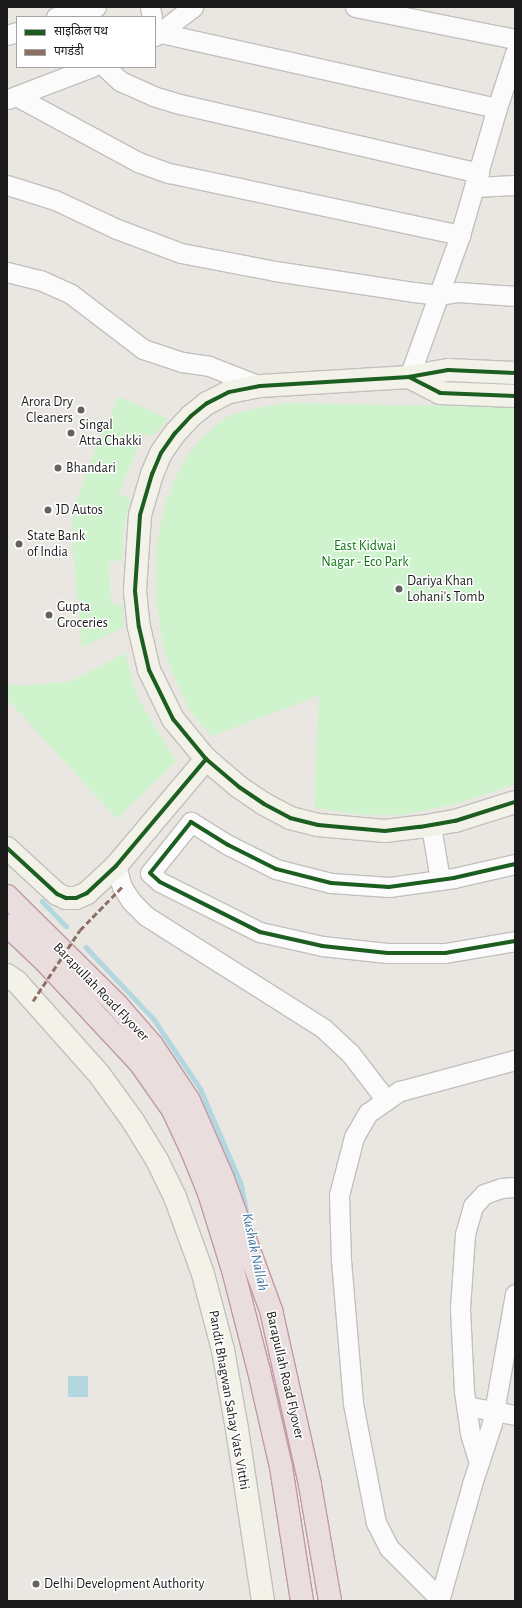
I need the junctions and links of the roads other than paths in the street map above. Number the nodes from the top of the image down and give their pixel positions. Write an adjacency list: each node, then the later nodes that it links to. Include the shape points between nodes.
1 (96, 7): 4 (street)
2 (193, 7): 5 (street)
3 (355, 7): 6 (street)
4 (60, 16)
5 (156, 36): 12 (street)
6 (515, 39)
7 (515, 53): 10 (street)
8 (89, 68): 11 (street)
9 (106, 68): 13 (street, via 120,81 153,96)
10 (512, 74): 12 (street)
11 (12, 98): 16 (street, via 138,162 169,173)
12 (497, 108): 13 (street)
13 (477, 180): 15 (street); 16 (street)
14 (7, 185): 18 (street, via 54,200 117,229 181,253 275,272)
15 (515, 185)
16 (460, 235): 18 (street)
17 (7, 272): 22 (street, via 40,280 71,294 143,350 182,362 209,366)
18 (437, 295): 19 (street, via 458,292); 21 (street)
19 (515, 296)
20 (515, 373): 21 (street, via 448,370)
21 (409, 376): 22 (street); 23 (street, via 440,392)
22 (260, 386): 24 (street, via 229,392 207,403 180,427 158,460 140,514 135,591 139,627 149,670 174,719)
23 (515, 396)
24 (206, 759): 26 (street, via 245,791 290,818 318,825 385,831); 29 (street)
25 (515, 802): 26 (street, via 489,812)
26 (431, 826): 30 (street)
27 (7, 848): 29 (street, via 57,894 66,898 76,898 87,893)
28 (515, 864): 30 (street)
29 (116, 866): 36 (street, via 122,886 131,901 146,916 323,1028 350,1053)
30 (440, 880): 33 (street, via 389,886 331,883 276,869 228,845 191,822 150,873 160,882 260,932 322,946 388,953 445,953)
31 (7, 896): 46 (highway, Barapullah Road Flyover, bridge, via 117,1005 152,1045 189,1101 223,1179 271,1310 310,1485)
32 (7, 925): 45 (highway, Barapullah Road Flyover, bridge, via 45,961 140,1064 173,1110 192,1151 209,1193 233,1270 259,1371 281,1467)
33 (515, 941)
34 (7, 975): 44 (street, Pandit Bhagwan Sahay Vats Vitthi, via 17,982 99,1074 157,1160 175,1197 204,1274 223,1350)
35 (515, 1060): 36 (street, via 400,1091)
36 (386, 1100): 43 (street, via 368,1113 354,1137 339,1195 340,1260 353,1403 376,1523 389,1548)
37 (515, 1187): 39 (street, via 501,1188 484,1194 473,1206 466,1234 460,1308)
38 (515, 1294): 40 (street)
39 (466, 1406): 40 (street); 42 (street, via 470,1433)
40 (494, 1411): 41 (street); 42 (street)
41 (515, 1415)
42 (479, 1463): 43 (street)
43 (439, 1599)
44 (263, 1601)
45 (302, 1601)
46 (330, 1601)

